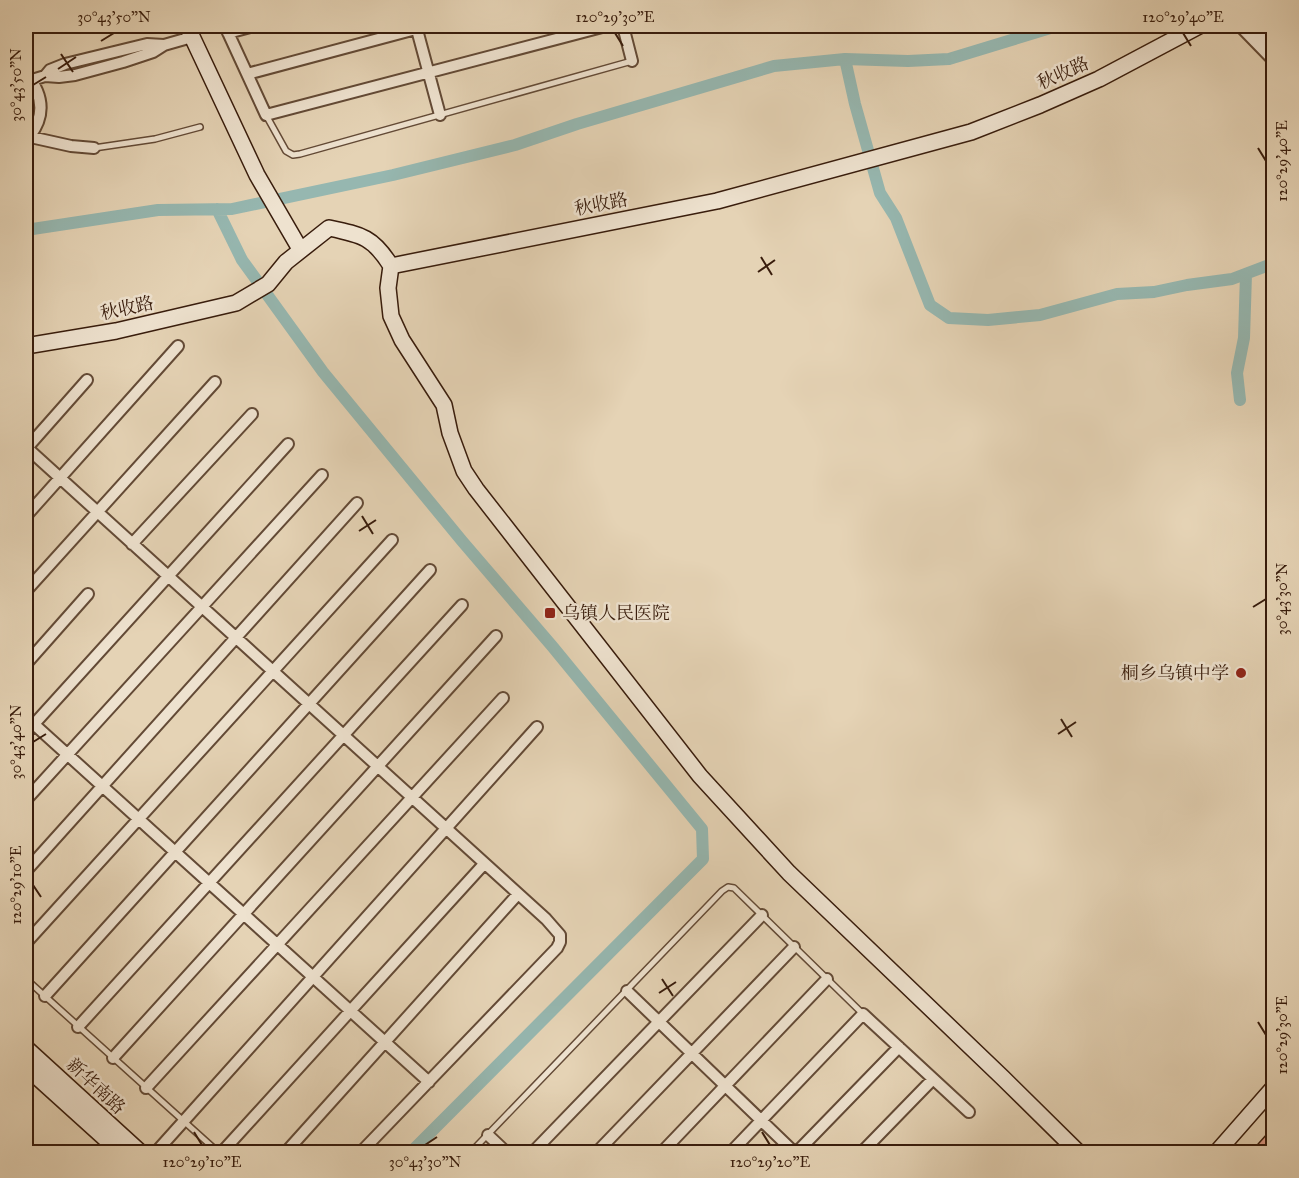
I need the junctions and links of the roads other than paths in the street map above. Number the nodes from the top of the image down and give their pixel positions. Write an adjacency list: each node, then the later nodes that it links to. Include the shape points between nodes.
1 (254, 26): 8 (street)
2 (420, 26): 13 (street); 14 (street)
3 (606, 26): 13 (street)
4 (623, 26): 11 (street)
5 (1199, 26): 22 (street, 秋收路, via 1099,79 971,132 717,201)
6 (1240, 26): 12 (street)
7 (1254, 26): 10 (street)
8 (227, 29): 14 (street)
9 (190, 31): 15 (street, via 164,45 147,44 65,64 45,76); 21 (street, via 257,175)
10 (1274, 45)
11 (632, 62): 17 (lane)
12 (1274, 62)
13 (428, 72): 16 (street); 17 (street)
14 (247, 74): 16 (street)
15 (29, 77): 19 (street, via 42,112 38,125)
16 (266, 115): 17 (lane, via 286,151 293,155)
17 (440, 115)
18 (200, 127): 20 (lane)
19 (28, 136): 20 (street)
20 (94, 148)
21 (300, 249): 22 (street, 秋收路, via 329,228 357,234 380,248); 23 (street, 秋收路, via 268,285 236,303 116,331)
22 (391, 266): 108 (street, via 391,316 444,405 464,471 564,604 700,776 789,873)
23 (26, 346)
24 (178, 346): 31 (street)
25 (87, 380): 29 (street)
26 (215, 381): 33 (street)
27 (252, 414): 36 (street)
28 (288, 444): 38 (street)
29 (26, 448): 31 (street)
30 (322, 475): 42 (street)
31 (60, 478): 33 (street); 34 (street)
32 (357, 504): 44 (street)
33 (97, 512): 36 (street); 39 (street)
34 (26, 516)
35 (392, 540): 46 (street)
36 (132, 544): 38 (street)
37 (430, 570): 48 (street)
38 (168, 576): 42 (street); 49 (street)
39 (26, 591)
40 (88, 594): 45 (street)
41 (462, 605): 52 (street)
42 (201, 607): 44 (street); 53 (street)
43 (496, 636): 54 (street)
44 (236, 638): 46 (street); 55 (street)
45 (26, 664)
46 (272, 671): 48 (street); 58 (street)
47 (502, 698): 56 (street)
48 (309, 704): 52 (street); 60 (street)
49 (29, 721): 51 (street); 53 (street)
50 (537, 727): 59 (street)
51 (26, 733)
52 (343, 736): 54 (street); 63 (street)
53 (67, 755): 55 (street); 57 (street)
54 (377, 767): 56 (street); 65 (street)
55 (102, 786): 58 (street); 62 (street)
56 (411, 797): 59 (street); 68 (street)
57 (26, 800)
58 (138, 819): 60 (street); 67 (street)
59 (446, 829): 61 (street); 70 (street)
60 (175, 852): 63 (street); 74 (street)
61 (484, 864): 64 (street); 75 (street)
62 (26, 871)
63 (209, 883): 65 (street); 78 (street)
64 (518, 894): 79 (street); 86 (street, via 554,927 560,942)
65 (244, 914): 68 (street); 83 (street)
66 (762, 915): 69 (lane); 73 (lane, via 734,888 728,887); 77 (street)
67 (26, 943)
68 (277, 944): 70 (street); 89 (street)
69 (794, 947): 72 (lane); 82 (street)
70 (313, 977): 75 (street); 92 (street)
71 (26, 979): 74 (lane)
72 (827, 979): 76 (lane); 87 (street)
73 (627, 991): 77 (street); 93 (lane)
74 (45, 996): 78 (lane)
75 (351, 1011): 79 (street); 97 (street)
76 (863, 1014): 80 (street); 91 (street)
77 (659, 1022): 82 (street); 102 (street)
78 (78, 1027): 83 (lane)
79 (385, 1042): 86 (street); 98 (street)
80 (899, 1047): 85 (street); 106 (street)
81 (26, 1048): 95 (street, 新华南路)
82 (692, 1054): 87 (street); 103 (street)
83 (113, 1058): 89 (lane)
84 (26, 1067): 94 (street, 新华南路)
85 (933, 1079): 90 (street); 107 (street)
86 (429, 1082): 99 (street)
87 (725, 1086): 91 (street); 104 (street)
88 (1274, 1087): 109 (street)
89 (146, 1088): 92 (lane)
90 (969, 1113)
91 (761, 1121): 105 (street); 106 (street)
92 (183, 1122): 96 (street); 97 (lane)
93 (488, 1135): 100 (lane); 101 (street)
94 (120, 1152)
95 (140, 1152)
96 (156, 1152)
97 (220, 1152)
98 (285, 1152)
99 (361, 1152)
100 (471, 1152)
101 (506, 1152)
102 (533, 1152)
103 (597, 1152)
104 (662, 1152)
105 (731, 1152)
106 (796, 1152)
107 (862, 1152)
108 (1078, 1152)
109 (1217, 1152)

